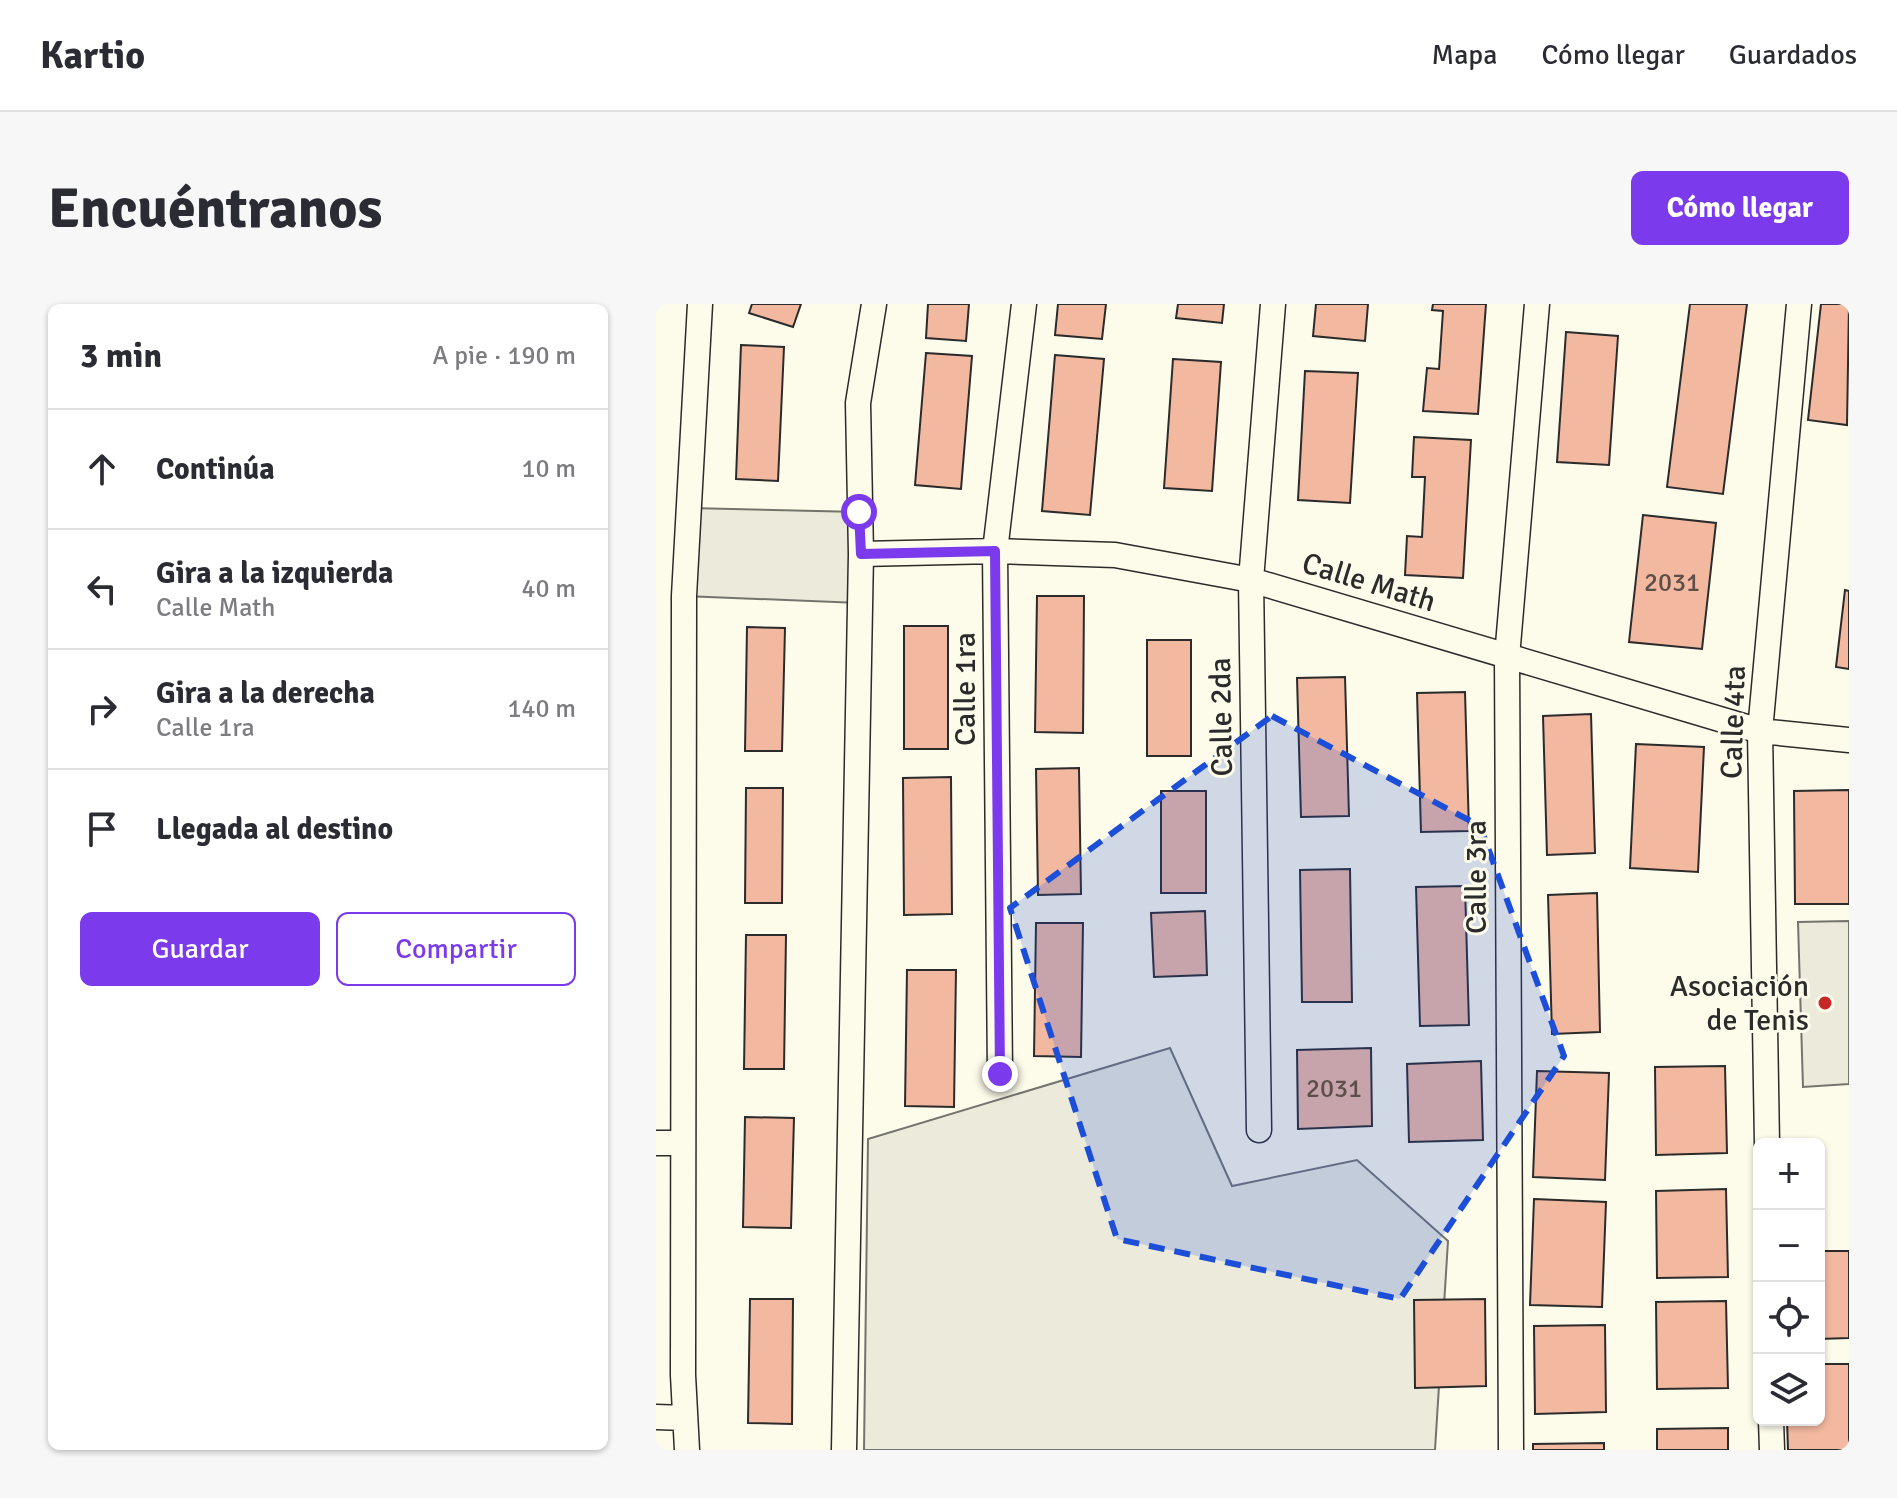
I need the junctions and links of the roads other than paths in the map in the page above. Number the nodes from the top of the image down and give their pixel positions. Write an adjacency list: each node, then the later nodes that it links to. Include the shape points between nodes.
1 (700, 304): 17 (street, via 684,596)
2 (874, 304): 8 (street, via 858,403)
3 (1024, 304): 7 (street, Calle 1ra)
4 (1273, 304): 9 (street, Calle 2da)
5 (1537, 304): 10 (street, Calle 3ra)
6 (1799, 304): 11 (street, Calle 4ta)
7 (995, 551): 8 (street, Calle Math); 9 (street, Calle Math, via 1115,555); 13 (street, Calle 1ra)
8 (861, 554): 22 (street)
9 (1251, 580): 10 (street, Calle Math); 14 (street, Calle 2da)
10 (1507, 657): 11 (street, Calle Math); 23 (street, Calle 3ra)
11 (1760, 731): 12 (street, Calle Math); 15 (street, Calle 4ta)
12 (1849, 740)
13 (1000, 1074)
14 (1259, 1130)
15 (1767, 1138)
16 (656, 1143): 17 (street)
17 (683, 1143): 19 (street)
18 (656, 1417): 19 (street)
19 (685, 1418): 21 (street)
20 (1771, 1426): 24 (street)
21 (687, 1450)
22 (844, 1450)
23 (1511, 1450)
24 (1772, 1450)

